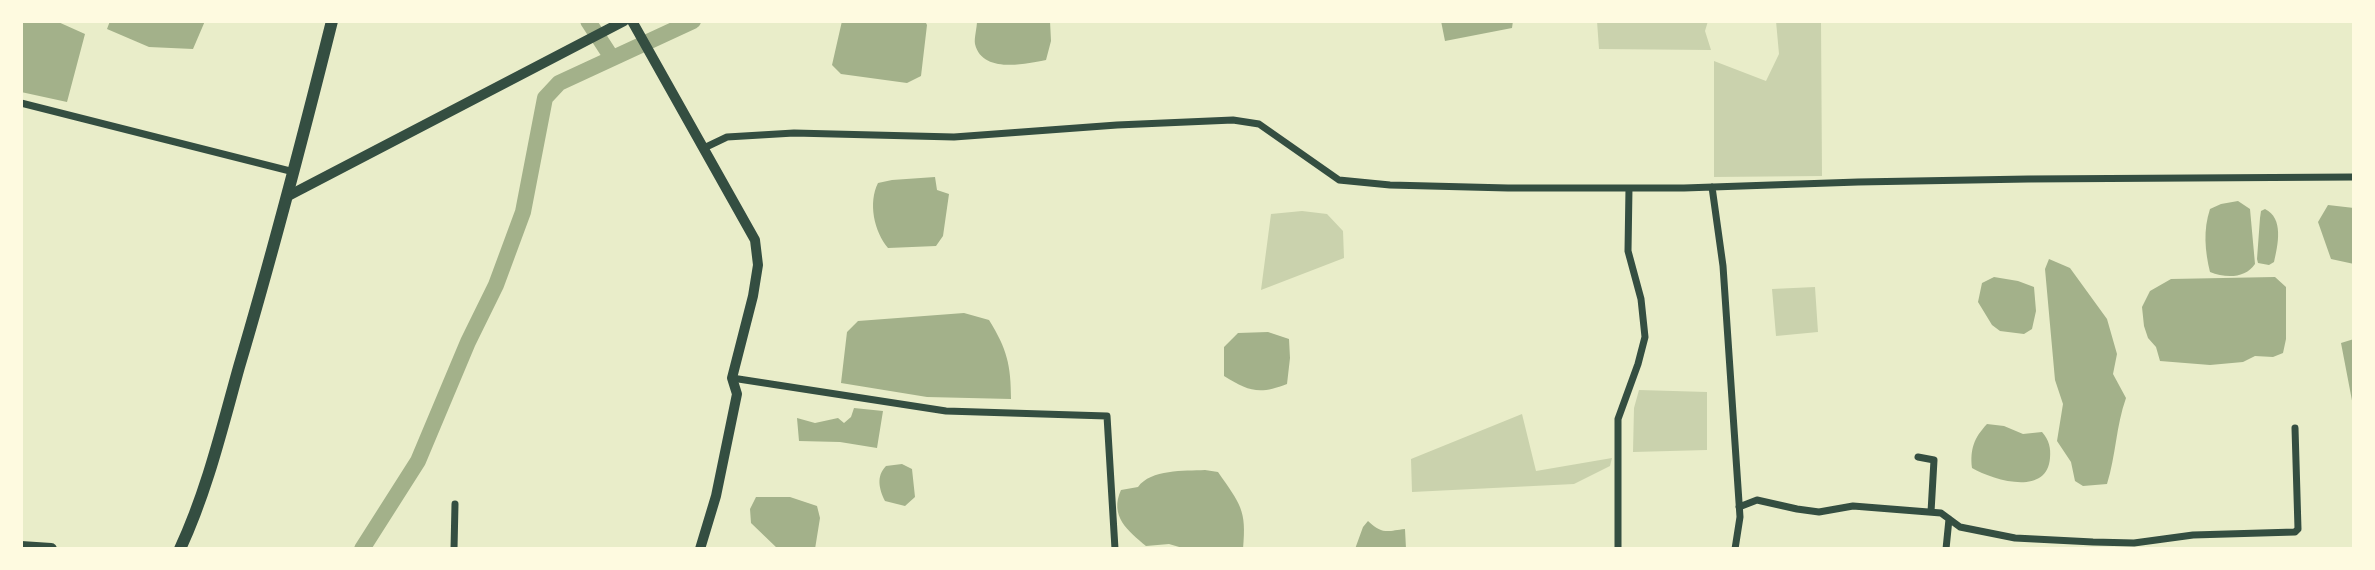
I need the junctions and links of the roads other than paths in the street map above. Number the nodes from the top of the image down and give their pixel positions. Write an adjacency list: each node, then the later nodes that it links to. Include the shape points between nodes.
1 (332, 21): 6 (main road)
2 (624, 21): 10 (street)
3 (634, 25): 5 (street)
4 (21, 103): 6 (street)
5 (704, 148): 9 (street, via 727,137 794,132 954,137 1233,120 1259,124 1339,180 1390,186); 11 (street, via 755,240 758,265 753,296)
6 (295, 172): 10 (main road)
7 (2354, 177): 8 (street)
8 (1712, 187): 9 (street); 15 (street, via 1723,266)
9 (1629, 188): 25 (street, via 1628,251 1646,337 1618,419)
10 (288, 196): 21 (main road, via 200,503)
11 (732, 378): 23 (street, via 737,394); 24 (street, via 946,411 1107,416)
12 (2295, 428): 18 (street, via 2295,532 2193,535)
13 (1918, 457): 16 (street, via 1934,460)
14 (455, 504): 22 (street)
15 (1739, 507): 16 (street, via 1757,500 1819,512 1853,506); 26 (street)
16 (1931, 512): 17 (street)
17 (1949, 519): 18 (street, via 1960,527 2015,538); 27 (street)
18 (2134, 546)
19 (21, 547): 20 (main road)
20 (51, 549)
21 (180, 549)
22 (454, 549)
23 (700, 549)
24 (1115, 549)
25 (1618, 549)
26 (1735, 549)
27 (1947, 549)

